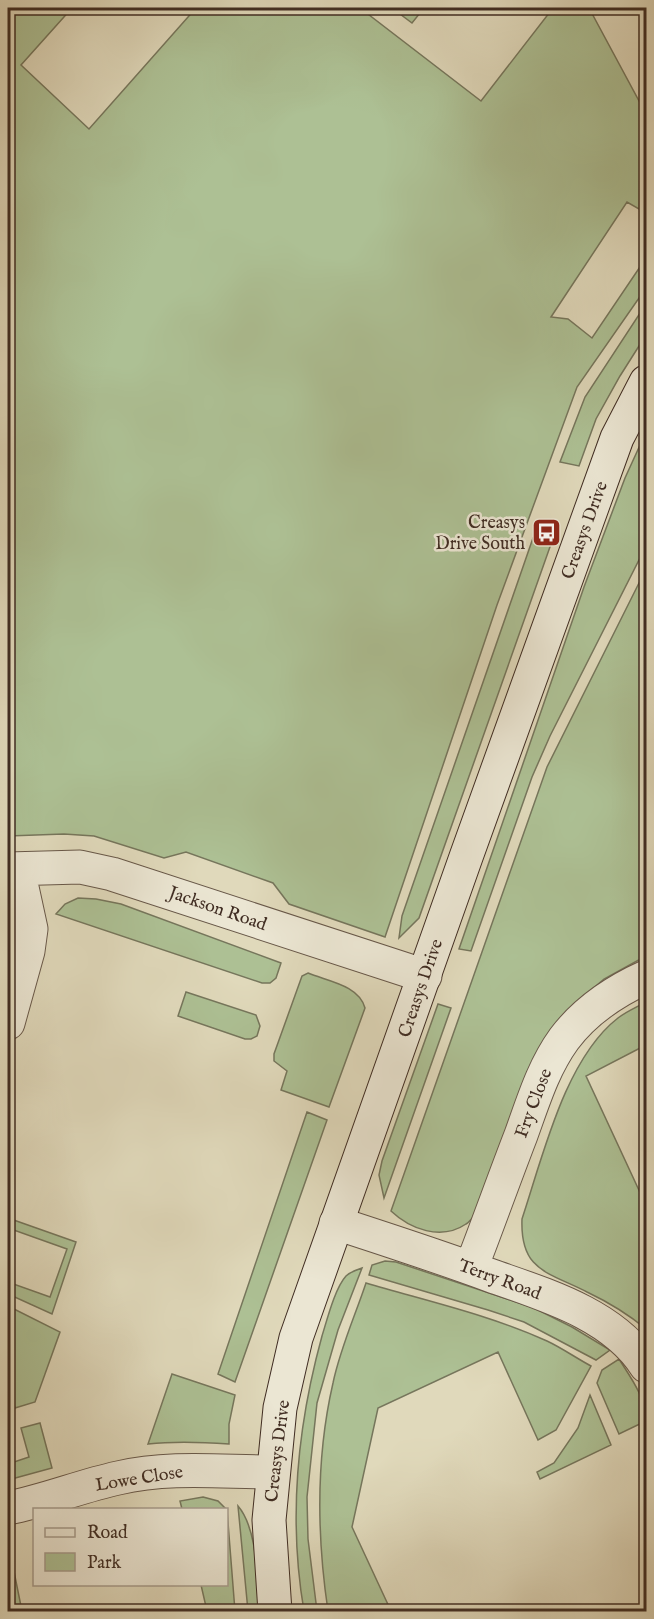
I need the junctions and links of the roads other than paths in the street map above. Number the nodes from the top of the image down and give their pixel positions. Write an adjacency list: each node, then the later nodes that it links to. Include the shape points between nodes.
1 (646, 382): 3 (street, Creasys Drive, via 617,438)
2 (13, 869): 3 (street, Jackson Road, via 80,867 112,874); 5 (street, via 31,929)
3 (425, 976): 6 (street, Creasys Drive)
4 (646, 976): 7 (street, Fry Close, via 584,1017 551,1058)
5 (8, 1023)
6 (336, 1223): 7 (street, Terry Road); 9 (street, Creasys Drive, via 296,1338 280,1407)
7 (471, 1268): 8 (street, Terry Road, via 554,1298 588,1316 631,1347)
8 (646, 1366)
9 (273, 1472): 10 (street, Lowe Close, via 173,1470 119,1478); 11 (street, Creasys Drive, via 269,1520)
10 (8, 1508)
11 (275, 1611)

